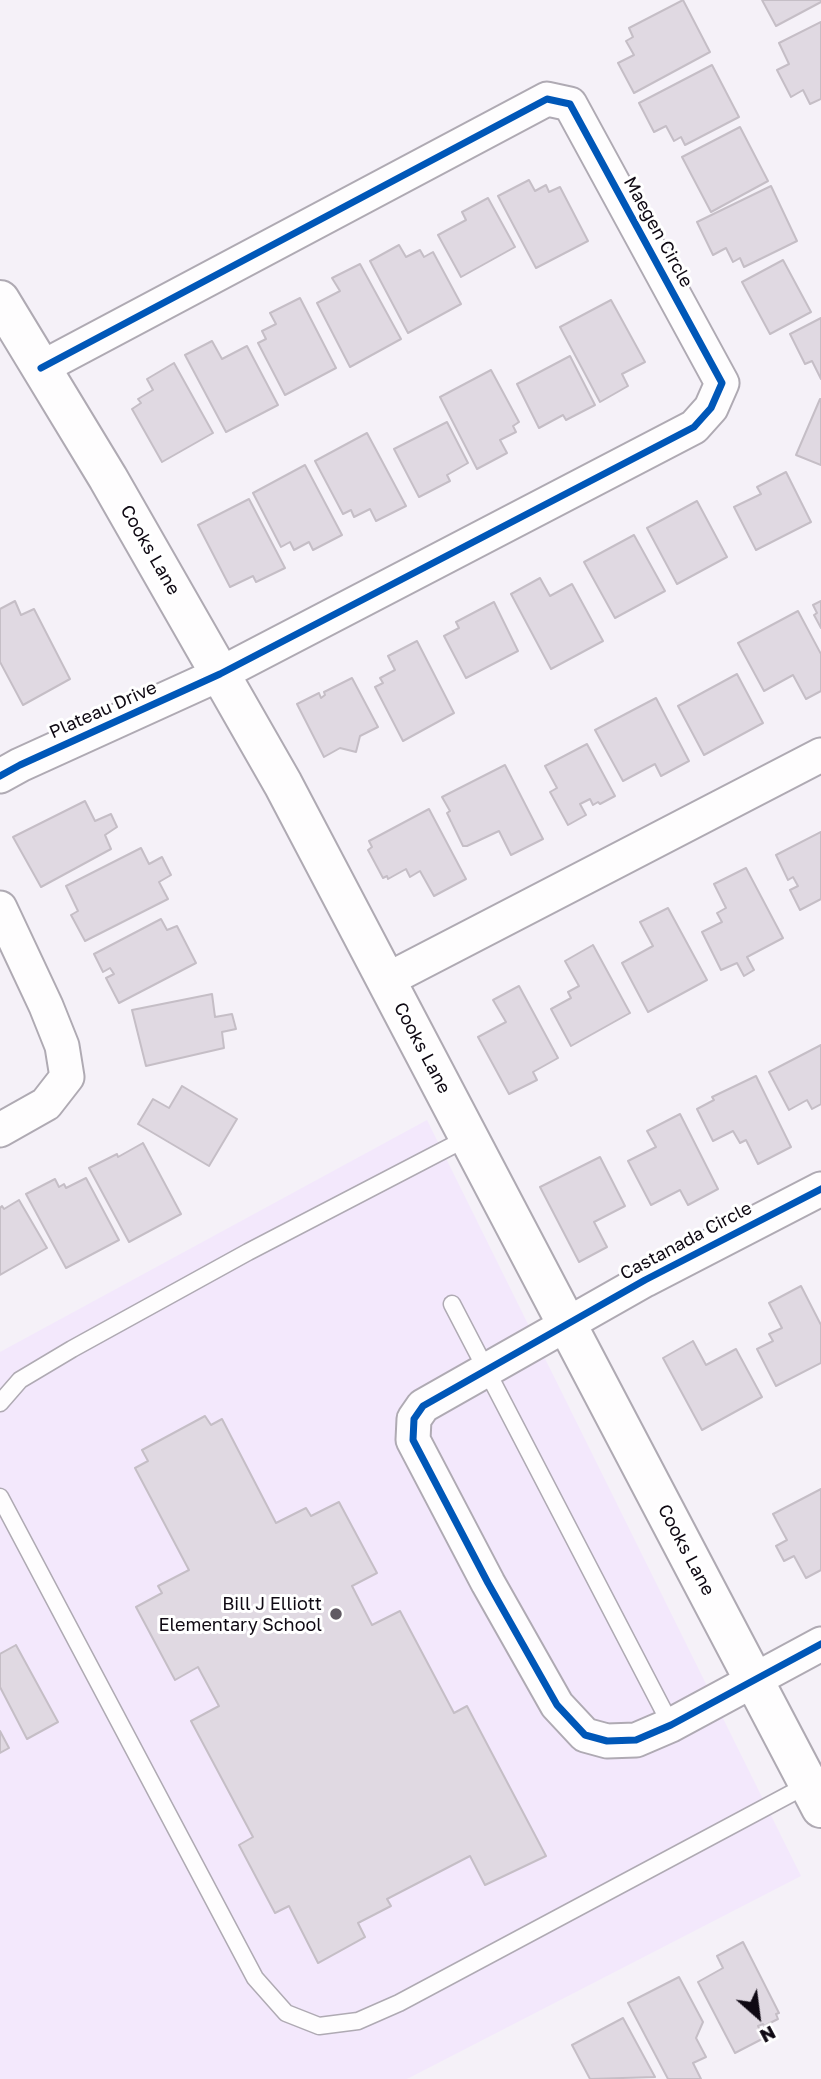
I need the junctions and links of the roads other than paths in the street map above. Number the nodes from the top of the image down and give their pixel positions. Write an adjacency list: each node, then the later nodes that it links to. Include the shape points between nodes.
1 (0, 300): 2 (main road, Cooks Lane)
2 (41, 368): 3 (main road, Cooks Lane); 3 (street, Maegen Circle, via 547,99 570,104 722,383 711,408 694,427)
3 (220, 674): 5 (street, Plateau Drive); 7 (main road, Cooks Lane)
4 (821, 755): 7 (street)
5 (0, 776)
6 (0, 908): 8 (street, via 62,1046 67,1077 46,1104)
7 (387, 980): 9 (main road, Cooks Lane)
8 (0, 1129)
9 (469, 1136): 12 (main road, Cooks Lane); 14 (lane, via 72,1349 20,1380)
10 (821, 1189): 12 (street, Castanada Circle)
11 (452, 1304): 13 (lane)
12 (567, 1324): 13 (street, Castanada Circle); 17 (main road, Cooks Lane)
13 (486, 1370): 18 (lane); 18 (street, Castanada Circle, via 423,1406 414,1419 412,1440 557,1705 585,1735 607,1741 636,1740)
14 (0, 1403)
15 (0, 1497): 19 (lane, via 255,1978 286,2013 319,2026 358,2021 399,2003)
16 (821, 1644): 17 (street, Castanada Circle)
17 (754, 1679): 18 (street, Castanada Circle); 19 (main road, Cooks Lane)
18 (671, 1725)
19 (815, 1796)

